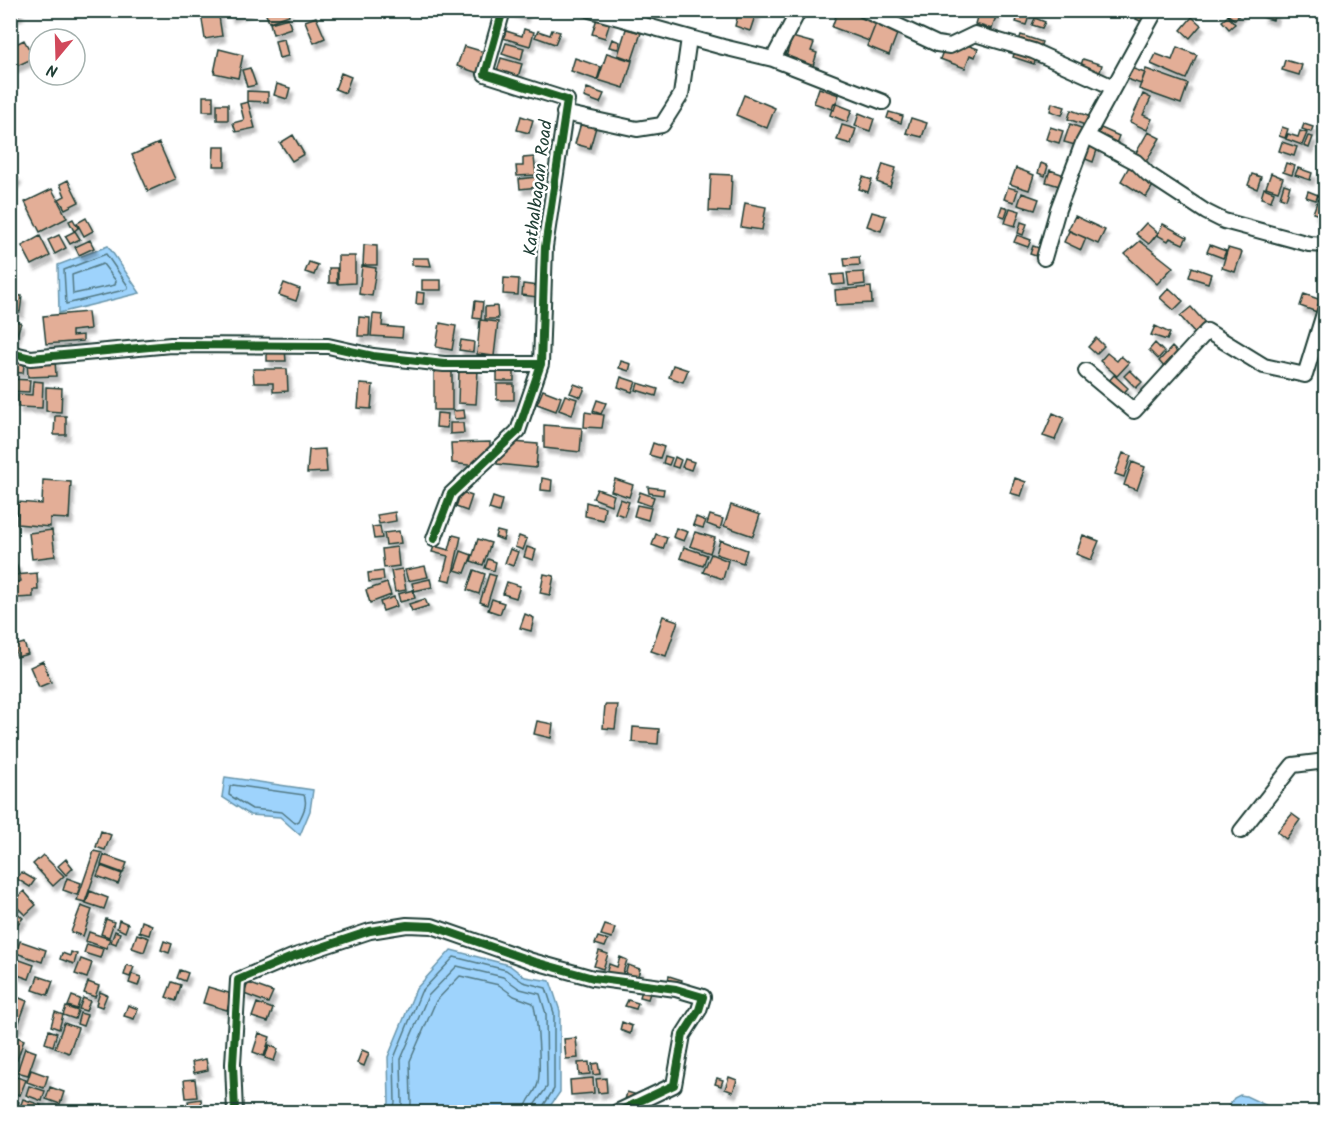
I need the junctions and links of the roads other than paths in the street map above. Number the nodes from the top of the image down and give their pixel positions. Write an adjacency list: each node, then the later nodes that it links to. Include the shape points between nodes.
1 (503, 10): 10 (street, Kathalbagan Road, via 485,74 567,100)
2 (590, 10): 6 (street)
3 (799, 10): 7 (street)
4 (864, 10): 8 (street, via 938,44 950,46 975,34 1033,51)
5 (1156, 10): 8 (street)
6 (689, 38): 7 (street); 10 (street, via 681,95 662,125 637,129)
7 (772, 58): 9 (street)
8 (1113, 87): 11 (street)
9 (883, 102)
10 (564, 113): 16 (street, Kathalbagan Road, via 545,247)
11 (1088, 136): 12 (street, via 1136,162 1148,174 1224,221); 13 (street, via 1058,208)
12 (1326, 245)
13 (1044, 258)
14 (1326, 307): 17 (street, via 1305,375 1264,366 1207,331 1134,411)
15 (10, 353): 16 (street, via 31,358 171,345 328,346 444,364)
16 (541, 364): 18 (street, Kathalbagan Road, via 518,431 451,494)
17 (1086, 371)
18 (434, 539)
19 (1326, 761): 20 (street, via 1293,765)
20 (1241, 831)
21 (236, 1113): 22 (street, via 233,1064 238,980 291,957 370,931 407,925 432,926 593,978 676,989 703,997 683,1035 674,1085)
22 (617, 1113)

